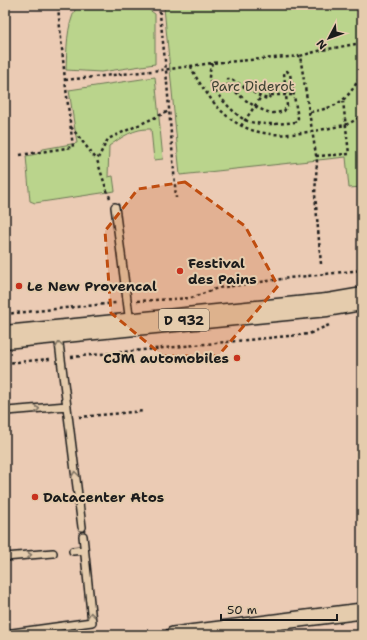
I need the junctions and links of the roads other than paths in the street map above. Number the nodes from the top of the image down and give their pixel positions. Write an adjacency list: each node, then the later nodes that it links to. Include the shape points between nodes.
1 (114, 207): 3 (lane)
2 (362, 299): 3 (main road, D 932, via 327,305)
3 (131, 325): 4 (main road, D 932)
4 (58, 332): 5 (main road, D 932); 6 (lane, one-way to 4)
5 (5, 337)
6 (68, 406): 7 (lane, one-way to 6); 8 (lane, one-way to 6)
7 (7, 411)
8 (82, 527)
9 (82, 536): 10 (lane)
10 (84, 550): 11 (lane); 15 (lane, one-way to 10, via 92,622)
11 (73, 551)
12 (53, 553): 13 (lane, one-way to 12)
13 (5, 557)
14 (362, 611): 16 (street)
15 (5, 634)
16 (173, 635)

